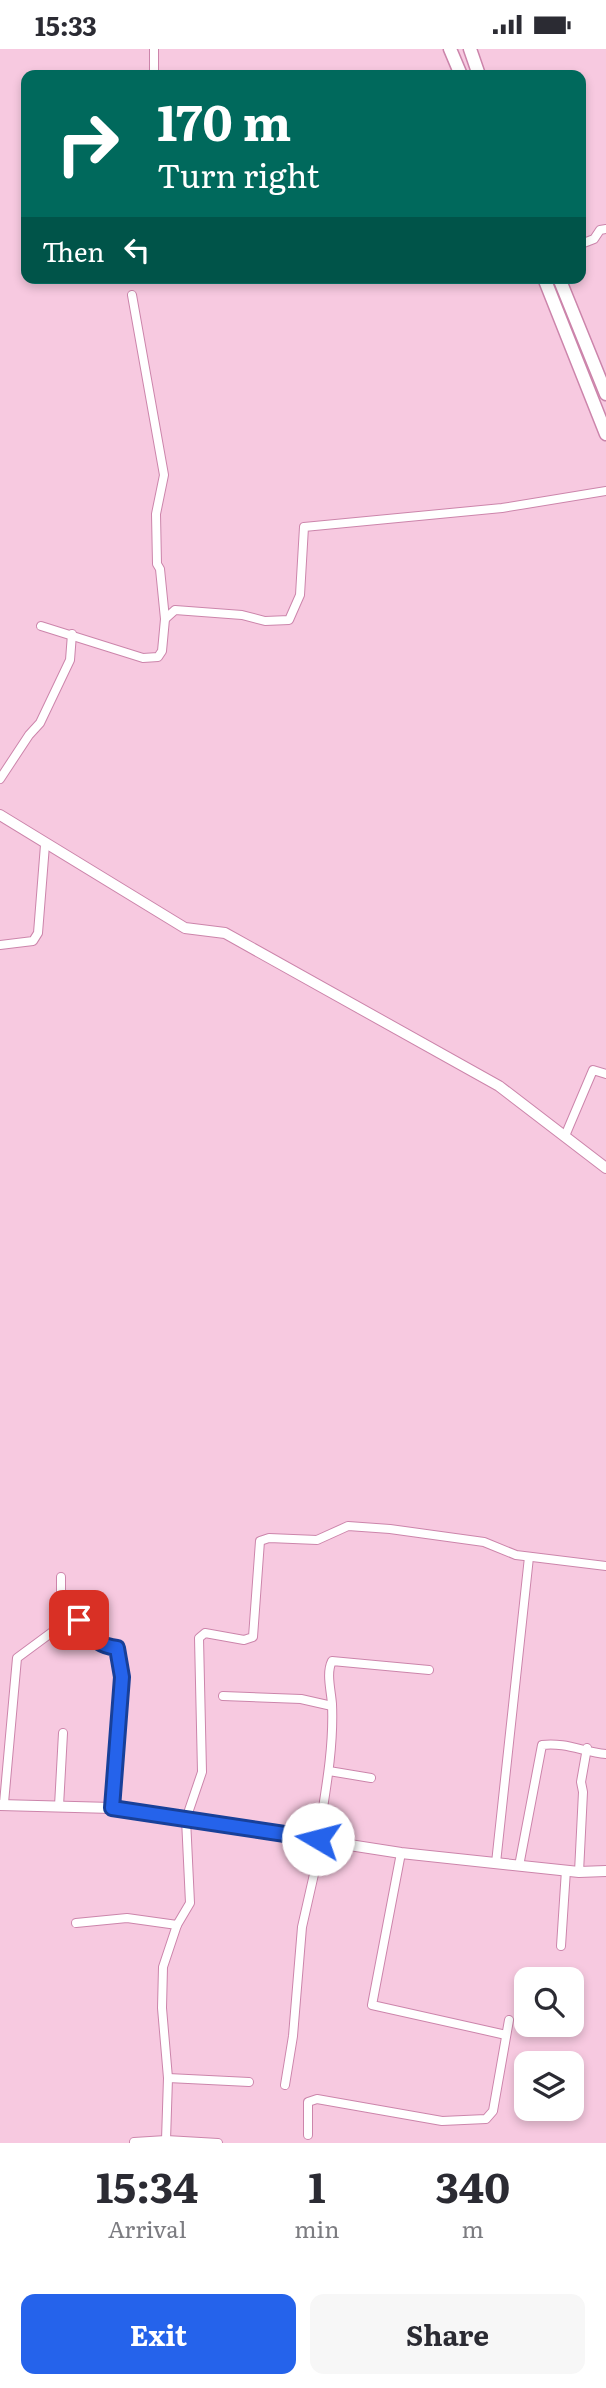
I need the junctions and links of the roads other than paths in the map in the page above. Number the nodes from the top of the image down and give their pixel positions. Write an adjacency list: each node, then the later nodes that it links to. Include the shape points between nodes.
1 (154, 49): 4 (street)
2 (450, 49): 5 (highway)
3 (470, 49): 6 (highway)
4 (154, 70)
5 (459, 70)
6 (477, 70)
7 (606, 229): 8 (street)
8 (586, 242)
9 (546, 284): 13 (highway)
10 (561, 284): 12 (highway)
11 (132, 295): 15 (street, via 164,475 156,514)
12 (606, 394)
13 (606, 434)
14 (606, 491): 15 (street, via 502,507 304,527 300,596 289,620 175,610)
15 (165, 619): 17 (street, via 163,651 158,657 144,659)
16 (41, 626): 17 (street)
17 (72, 634): 18 (street, via 70,660 40,723)
18 (0, 779)
19 (0, 815): 20 (street)
20 (45, 845): 21 (street, via 38,933 33,941); 23 (street, via 185,928 225,933 499,1086)
21 (0, 946)
22 (606, 1074): 23 (street, via 593,1070)
23 (565, 1136): 24 (street)
24 (606, 1168)
25 (528, 1557): 26 (street); 40 (street, via 484,1542 348,1526 317,1540 260,1541 253,1637 244,1640 205,1633 199,1638 202,1772); 43 (street)
26 (606, 1566)
27 (61, 1577): 28 (street)
28 (63, 1623): 37 (street, via 17,1658); 39 (street, via 79,1620 97,1642 119,1651 122,1677)
29 (429, 1670): 31 (street, via 332,1661)
30 (223, 1696): 31 (street, via 300,1699)
31 (332, 1706): 35 (street)
32 (63, 1733): 38 (street)
33 (587, 1748): 34 (street); 44 (street, via 542,1745); 46 (street, via 581,1782)
34 (606, 1754)
35 (329, 1771): 36 (street); 41 (street)
36 (371, 1778)
37 (2, 1804): 38 (street)
38 (59, 1806): 39 (street)
39 (112, 1808): 40 (street)
40 (186, 1819): 41 (street); 49 (street, via 190,1903)
41 (320, 1839): 42 (street); 55 (street, via 302,1927)
42 (401, 1853): 43 (street); 52 (street, via 372,2005)
43 (496, 1863): 44 (street)
44 (519, 1866): 45 (street)
45 (566, 1870): 46 (street); 50 (street)
46 (579, 1871): 47 (street)
47 (606, 1871)
48 (76, 1923): 49 (street, via 127,1918)
49 (177, 1925): 53 (street, via 163,1967)
50 (561, 1945)
51 (509, 2020): 52 (street)
52 (506, 2035): 56 (street, via 493,2111 486,2119 442,2121 317,2099 308,2102)
53 (168, 2078): 54 (street); 57 (street)
54 (249, 2082)
55 (285, 2085)
56 (308, 2135)
57 (166, 2140): 58 (street); 59 (street)
58 (134, 2142)
59 (218, 2143)

